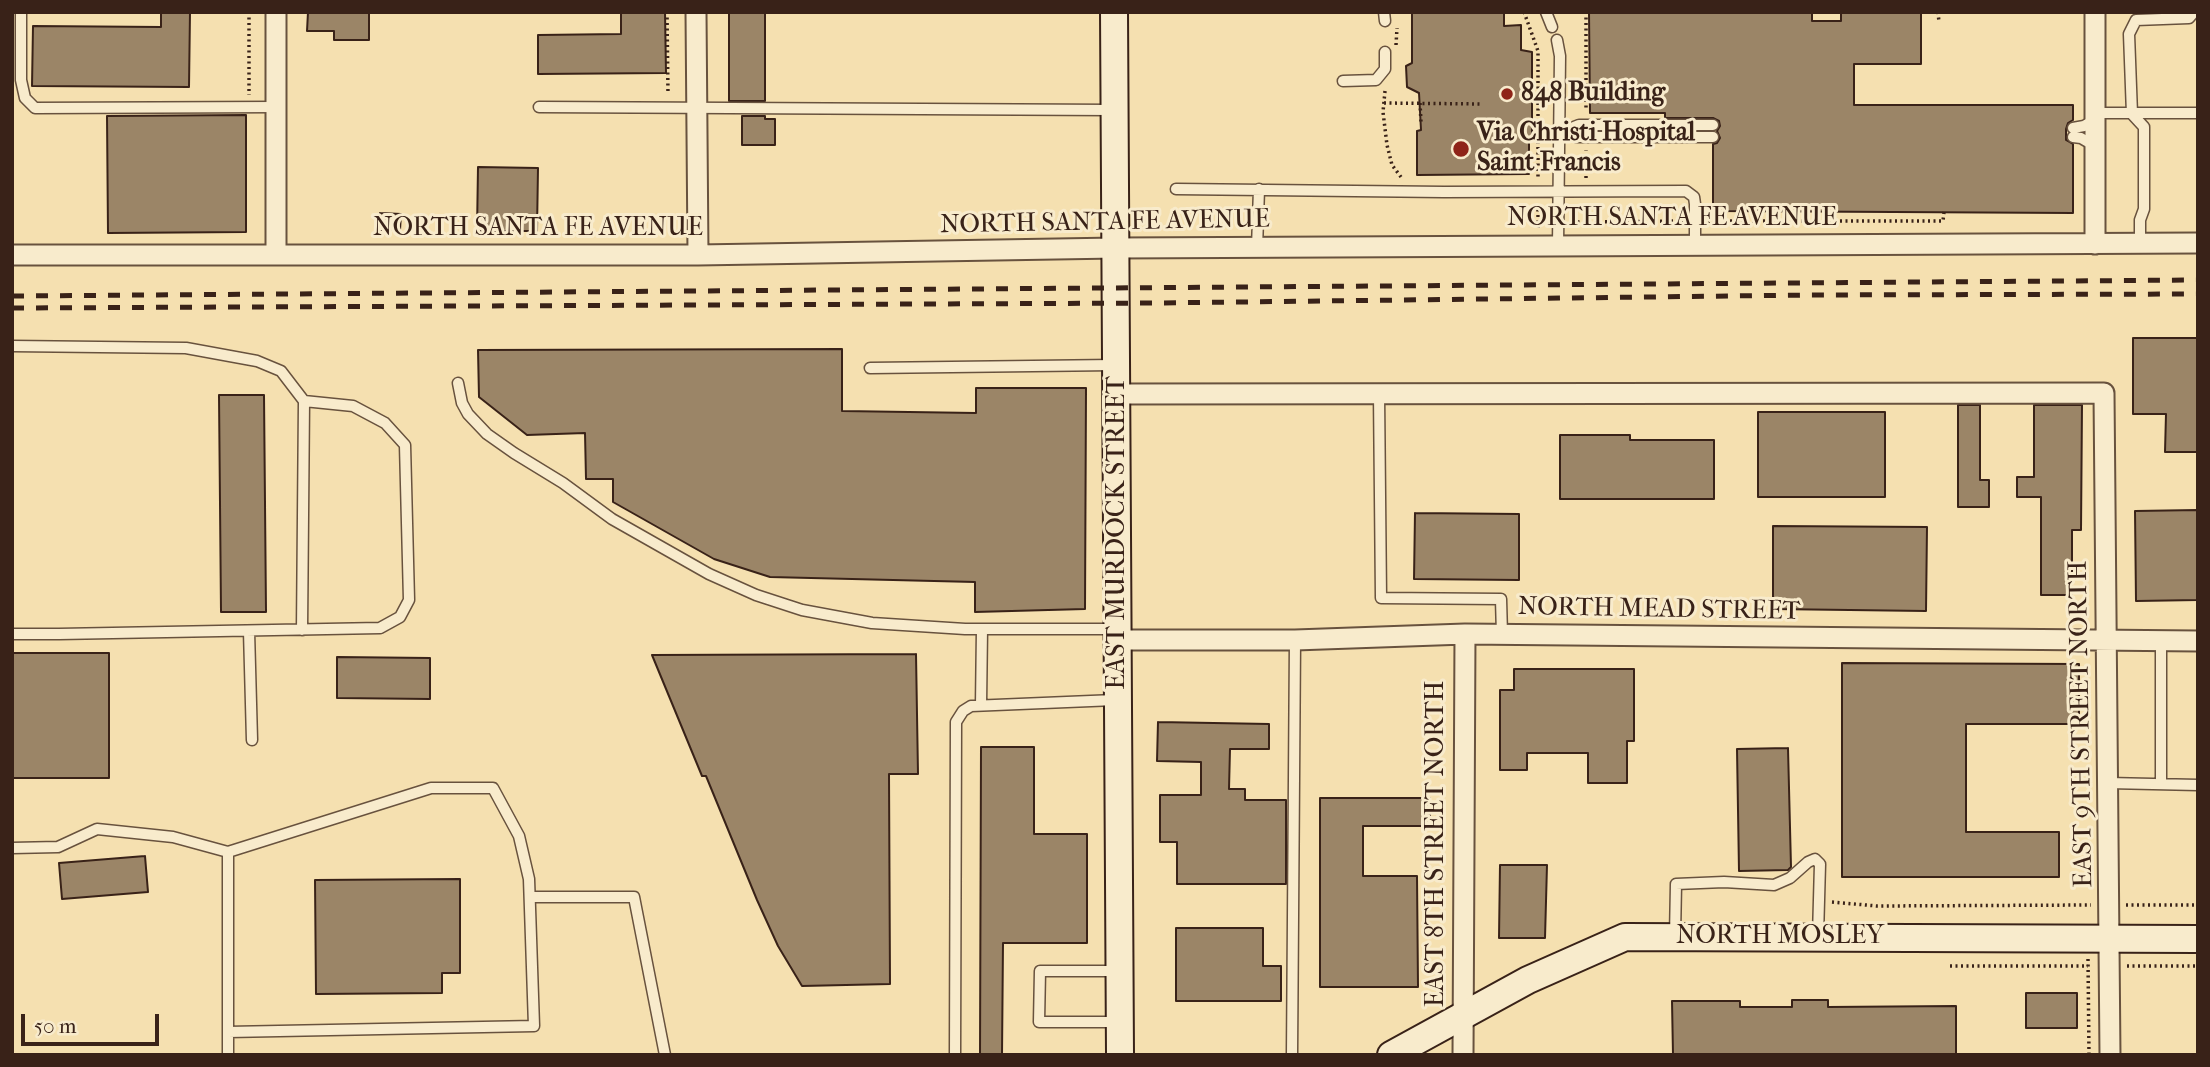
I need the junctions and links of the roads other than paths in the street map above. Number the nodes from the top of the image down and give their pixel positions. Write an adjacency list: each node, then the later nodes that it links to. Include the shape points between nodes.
1 (21, 12): 12 (lane, via 24,98 35,108)
2 (275, 12): 12 (street)
3 (696, 12): 14 (street)
4 (1114, 12): 15 (street, EAST MURDOCK STREET)
5 (1546, 12): 8 (lane)
6 (2095, 12): 18 (street)
7 (2194, 12): 17 (lane, via 2189,19 2136,20 2129,34)
8 (1552, 27)
9 (1557, 40): 21 (lane)
10 (1385, 52): 11 (lane, via 1385,69 1376,80)
11 (1343, 81)
12 (276, 107): 37 (street)
13 (539, 107): 14 (lane)
14 (697, 107): 15 (lane); 38 (street)
15 (1115, 110): 34 (street, EAST MURDOCK STREET)
16 (2198, 113): 17 (lane)
17 (2132, 114): 18 (lane); 29 (lane, via 2144,127)
18 (2095, 116): 25 (street); 25 (lane, via 2073,133)
19 (1659, 125): 20 (lane); 22 (lane, via 1579,125); 23 (lane)
20 (1713, 125)
21 (1559, 131): 22 (lane); 28 (lane)
22 (1573, 132): 23 (lane, via 1576,137)
23 (1659, 137): 24 (lane)
24 (1713, 137)
25 (2095, 146): 31 (street)
26 (1177, 189): 27 (lane)
27 (1259, 189): 28 (lane); 35 (lane)
28 (1559, 192): 32 (lane); 33 (lane, via 1686,191 1694,197)
29 (2140, 243): 30 (street, NORTH SANTA FE AVENUE); 31 (street, NORTH SANTA FE AVENUE)
30 (2198, 243)
31 (2095, 244): 33 (street, NORTH SANTA FE AVENUE)
32 (1558, 246): 33 (street, NORTH SANTA FE AVENUE); 35 (street, NORTH SANTA FE AVENUE)
33 (1695, 246)
34 (1116, 248): 35 (street, NORTH SANTA FE AVENUE); 38 (street, NORTH SANTA FE AVENUE); 40 (street, EAST MURDOCK STREET)
35 (1257, 248)
36 (12, 255): 37 (street, NORTH SANTA FE AVENUE)
37 (276, 255): 38 (street, NORTH SANTA FE AVENUE)
38 (698, 255)
39 (12, 346): 45 (lane, via 186,348 257,360 281,371)
40 (1117, 365): 41 (lane); 43 (street, EAST MURDOCK STREET)
41 (870, 368)
42 (458, 383): 46 (lane, via 468,414 487,433 612,519 709,574 768,599 840,618)
43 (1117, 394): 44 (street); 50 (street, EAST MURDOCK STREET)
44 (1379, 394): 52 (lane, via 1381,598 1501,599); 54 (street, EAST 9TH STREET NORTH, via 2104,393)
45 (304, 401): 47 (lane); 47 (lane, via 353,406 385,423 405,445 409,600 400,617 380,628)
46 (982, 629): 50 (lane); 58 (lane)
47 (302, 630): 48 (lane)
48 (249, 631): 49 (lane); 59 (lane)
49 (12, 634)
50 (1119, 634): 53 (street, NORTH MEAD STREET); 57 (street, EAST MURDOCK STREET)
51 (1465, 634): 52 (street, NORTH MEAD STREET); 53 (street, NORTH MEAD STREET); 71 (street, EAST 8TH STREET NORTH)
52 (1502, 635): 54 (street, NORTH MEAD STREET)
53 (1296, 640): 78 (lane)
54 (2107, 641): 55 (street, NORTH MEAD STREET); 60 (street, EAST 9TH STREET NORTH)
55 (2161, 641): 56 (street, NORTH MEAD STREET); 61 (lane)
56 (2198, 641)
57 (1119, 700): 58 (lane); 70 (street, EAST MURDOCK STREET)
58 (981, 705): 76 (lane, via 963,711 956,722)
59 (252, 740)
60 (2108, 783): 61 (lane); 68 (street, EAST 9TH STREET NORTH)
61 (2161, 784): 62 (lane)
62 (2198, 785)
63 (12, 848): 64 (lane, via 58,847 97,830 173,837)
64 (228, 852): 65 (lane, via 431,788 493,788 519,836); 73 (lane)
65 (530, 897): 73 (lane, via 534,1026); 75 (lane, via 634,897)
66 (1675, 937): 67 (street, NORTH MOSLEY); 67 (lane, via 1676,884 1774,885 1815,859 1820,864); 71 (street, NORTH MOSLEY, via 1625,937 1528,980)
67 (1818, 937): 68 (street, NORTH MOSLEY)
68 (2110, 939): 69 (street, NORTH MOSLEY); 81 (street, EAST 9TH STREET NORTH)
69 (2198, 939)
70 (1120, 971): 72 (street, EAST MURDOCK STREET); 72 (lane, via 1040,971 1039,1022)
71 (1462, 1016): 79 (street, NORTH MOSLEY); 80 (street, EAST 8TH STREET NORTH)
72 (1120, 1022): 77 (street, EAST MURDOCK STREET)
73 (228, 1032): 74 (lane)
74 (228, 1055)
75 (665, 1055)
76 (955, 1055)
77 (1120, 1055)
78 (1292, 1055)
79 (1391, 1055)
80 (1463, 1055)
81 (2110, 1055)

